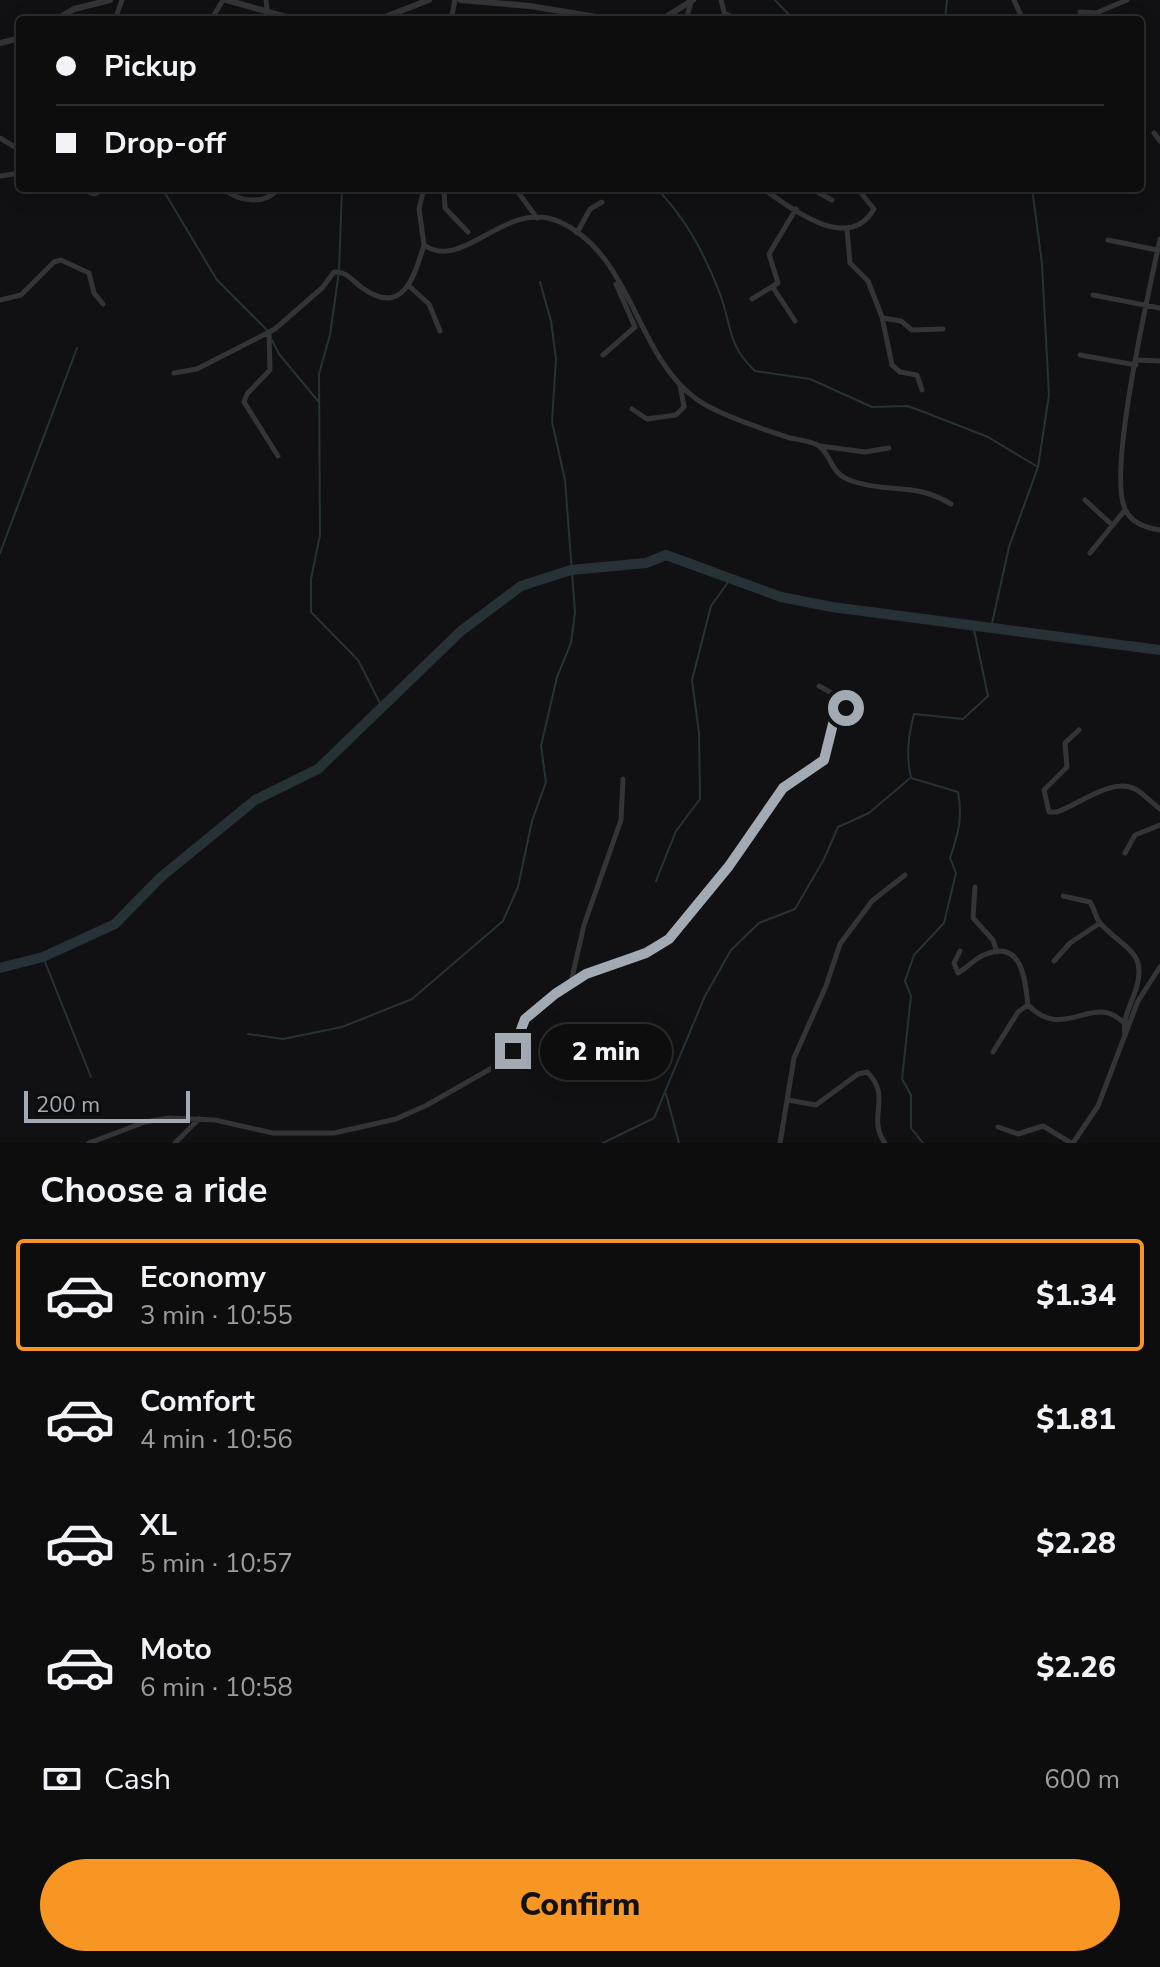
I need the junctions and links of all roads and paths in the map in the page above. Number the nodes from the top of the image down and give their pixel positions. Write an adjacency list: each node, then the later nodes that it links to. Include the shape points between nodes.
1 (110, 0): 13 (street)
2 (224, 0): 11 (street)
3 (266, 0): 11 (street)
4 (429, 0): 9 (street)
5 (457, 0): 10 (street)
6 (551, 0): 10 (street)
7 (1127, 0): 12 (street, via 1096,13)
8 (692, 1): 17 (street)
9 (418, 2): 15 (street)
10 (553, 9): 16 (street)
11 (267, 10): 14 (street)
12 (1080, 12)
13 (62, 16)
14 (284, 16)
15 (386, 16)
16 (580, 16)
17 (668, 16)
18 (1154, 133): 19 (street)
19 (1160, 141)
20 (230, 192): 21 (street, via 257,200)
21 (276, 192)
22 (423, 192): 37 (street, via 419,209)
23 (444, 192): 33 (street, via 445,208)
24 (518, 192): 31 (street)
25 (768, 192): 30 (street)
26 (817, 192): 28 (street)
27 (860, 192): 32 (street, via 874,209 863,224)
28 (832, 200)
29 (602, 202): 34 (street, via 590,209)
30 (796, 209): 32 (street); 42 (street, via 769,254 778,283)
31 (537, 219): 34 (street, via 561,222); 37 (street, via 506,222 454,250)
32 (847, 229): 49 (street, via 851,266 868,281)
33 (468, 232)
34 (577, 233): 40 (street, via 595,246)
35 (1160, 239): 38 (street)
36 (1108, 240): 38 (street)
37 (424, 245): 41 (street)
38 (1157, 250): 39 (street)
39 (1157, 262): 47 (street)
40 (614, 276): 54 (street, via 635,327); 59 (street)
41 (409, 286): 52 (street, via 429,304); 53 (street, via 392,298 382,297 336,271)
42 (774, 289): 44 (street); 50 (street)
43 (1093, 295): 47 (street)
44 (752, 299)
45 (0, 300): 46 (street, via 21,295 61,260 89,273)
46 (103, 304)
47 (1147, 304): 48 (street); 57 (street)
48 (1160, 308)
49 (882, 317): 51 (street, via 900,320 912,330); 60 (street, via 892,365 917,375)
50 (795, 321)
51 (943, 329)
52 (440, 331)
53 (269, 332): 58 (street, via 197,369); 64 (street, via 270,370 244,402)
54 (603, 355)
55 (1080, 355): 57 (street)
56 (1160, 361): 57 (street)
57 (1137, 362): 67 (street, via 1121,474)
58 (174, 373)
59 (680, 384): 61 (street, via 684,407 676,415 647,419); 62 (street, via 712,408)
60 (922, 390)
61 (632, 409)
62 (819, 446): 63 (street, via 865,452); 66 (street, via 834,470 850,481 914,487)
63 (889, 448)
64 (278, 456)
65 (1085, 500): 68 (street)
66 (951, 504)
67 (1125, 510): 68 (street); 69 (street, via 1138,524)
68 (1111, 524): 70 (street)
69 (1160, 530)
70 (1090, 553)
71 (819, 686): 85 (street, via 850,703 836,717 824,760 783,788 669,939)
72 (1079, 730): 74 (street, via 1065,743 1067,767 1044,790 1049,812 1125,786)
73 (623, 779): 85 (street, via 621,820 586,918)
74 (1160, 809)
75 (1160, 825): 76 (street, via 1135,835)
76 (1125, 853)
77 (905, 875): 90 (street, via 872,901 840,944 796,1051)
78 (975, 887): 82 (street, via 973,918)
79 (1063, 896): 80 (street, via 1090,902)
80 (1100, 923): 83 (street); 87 (street, via 1140,963)
81 (960, 951): 82 (street, via 954,963 958,973)
82 (997, 952): 86 (street, via 1015,958 1025,970)
83 (1054, 961)
84 (1160, 967): 88 (street, via 1138,1001)
85 (571, 983): 93 (street, via 529,1014 506,1060 427,1105 342,1133)
86 (1028, 1005): 87 (street, via 1059,1021 1095,1012 1114,1014); 89 (street)
87 (1124, 1023): 88 (street)
88 (1125, 1037): 99 (street, via 1098,1106)
89 (993, 1052)
90 (788, 1100): 97 (street); 98 (street, via 816,1105 867,1072 880,1094 877,1125)
91 (199, 1119): 93 (street); 95 (street, via 154,1120); 96 (street)
92 (998, 1127): 99 (street, via 1018,1134 1043,1126)
93 (280, 1134): 94 (street)
94 (275, 1141)
95 (89, 1143)
96 (175, 1143)
97 (780, 1143)
98 (885, 1143)
99 (1072, 1143)

